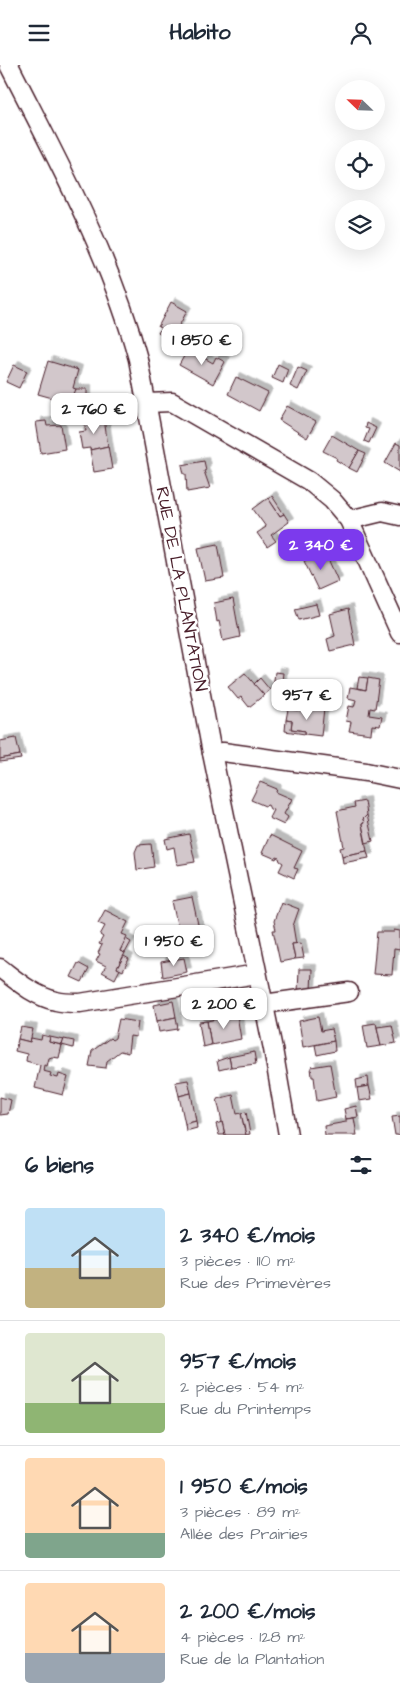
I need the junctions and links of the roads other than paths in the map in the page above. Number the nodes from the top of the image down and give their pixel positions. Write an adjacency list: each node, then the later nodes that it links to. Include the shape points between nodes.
1 (9, 65): 2 (street, RUE DE LA PLANTATION, via 97,243 128,324)
2 (147, 403): 4 (street, via 172,402 224,431 309,481); 6 (street, RUE DE LA PLANTATION)
3 (400, 515): 4 (street, via 382,513)
4 (349, 520): 5 (street)
5 (400, 633)
6 (212, 753): 7 (street); 9 (street, RUE DE LA PLANTATION)
7 (400, 779)
8 (0, 968): 9 (street, via 41,996 57,1002 80,1003)
9 (257, 974): 11 (street, RUE DE LA PLANTATION)
10 (349, 992): 11 (street)
11 (264, 1004): 12 (street, RUE DE LA PLANTATION)
12 (288, 1135)

